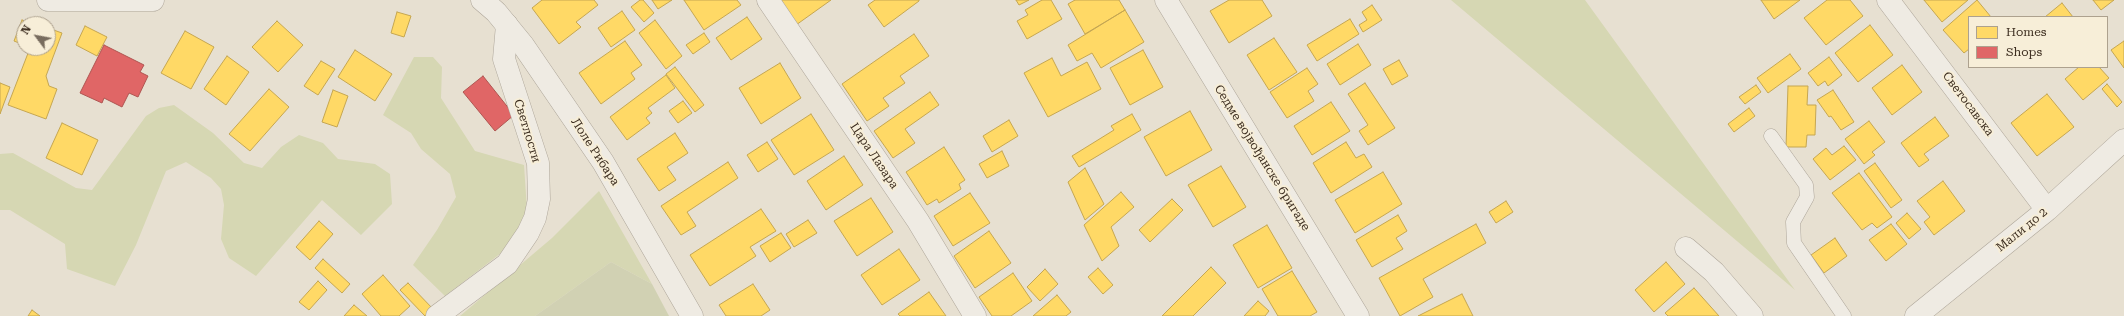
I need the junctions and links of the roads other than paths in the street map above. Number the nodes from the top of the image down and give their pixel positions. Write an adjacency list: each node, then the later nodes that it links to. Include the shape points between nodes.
1 (48, 0): 2 (street)
2 (152, 0)
3 (482, 0): 7 (street, Лоле Рибара)
4 (768, 0): 14 (street, Цара Лазара, via 913,214)
5 (1166, 0): 15 (street, Седме војвођанске бригаде)
6 (1888, 0): 10 (street, Светосавска)
7 (507, 25): 12 (street, Светлости, via 504,58 538,163 539,200 535,218 507,264); 13 (street, Лоле Рибара, via 603,162)
8 (1771, 136): 17 (lane, via 1806,185 1807,197 1793,222 1794,243)
9 (2124, 140): 10 (street, Мали до 2)
10 (2047, 210): 18 (street, Мали до 2)
11 (1686, 248): 16 (street, via 1714,272)
12 (437, 316)
13 (692, 316)
14 (975, 316)
15 (1358, 316)
16 (1752, 316)
17 (1844, 316)
18 (1916, 316)

